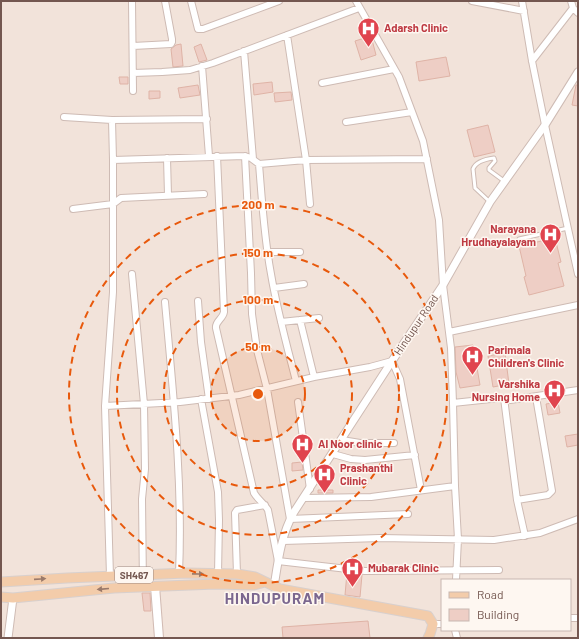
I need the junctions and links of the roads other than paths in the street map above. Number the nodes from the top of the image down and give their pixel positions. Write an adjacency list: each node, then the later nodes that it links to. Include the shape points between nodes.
1 (132, 1): 14 (street)
2 (165, 1): 14 (street, via 171,44)
3 (191, 1): 4 (street, via 198,30)
4 (279, 1)
5 (356, 1): 9 (street)
6 (475, 1): 11 (street)
7 (522, 1): 11 (street)
8 (571, 1): 10 (street)
9 (359, 8): 13 (street); 18 (street)
10 (573, 8): 12 (street); 16 (street)
11 (524, 11): 16 (street)
12 (578, 13)
13 (287, 35): 15 (street); 36 (street)
14 (133, 46): 19 (street)
15 (244, 51): 17 (street); 33 (street)
16 (532, 61): 28 (street)
17 (202, 66): 19 (street, via 190,70); 25 (street)
18 (394, 69): 21 (street); 23 (street)
19 (133, 73): 22 (street)
20 (577, 76): 28 (street, Hindupur Road)
21 (322, 83)
22 (133, 91)
23 (412, 112): 27 (street); 34 (street, via 423,141)
24 (64, 117): 26 (street)
25 (207, 119): 26 (street); 29 (street)
26 (112, 120): 35 (street)
27 (346, 122)
28 (544, 125): 38 (street, Hindupur Road); 45 (street)
29 (210, 156): 30 (street); 32 (street)
30 (217, 156): 31 (street); 66 (street, via 224,315 215,326)
31 (245, 156): 33 (street); 64 (street, via 252,314 257,350)
32 (167, 158): 35 (street); 40 (street)
33 (253, 159): 37 (street)
34 (426, 159): 36 (street); 52 (street, via 440,220)
35 (113, 160): 42 (street)
36 (306, 160): 37 (street); 43 (street)
37 (259, 164): 47 (street)
38 (504, 180): 41 (street, Hindupur Road); 41 (lane, via 488,170 495,161 494,158 476,163 474,166 475,188)
39 (204, 194): 40 (street)
40 (168, 195): 42 (street, via 121,198)
41 (490, 202): 52 (street, Hindupur Road)
42 (113, 204): 44 (street); 75 (street, via 113,292)
43 (310, 204)
44 (73, 209)
45 (568, 228): 46 (lane); 50 (street)
46 (519, 239)
47 (268, 252): 48 (street); 53 (street)
48 (300, 252)
49 (132, 274): 74 (street)
50 (578, 274)
51 (304, 284): 53 (street)
52 (443, 286): 60 (street); 61 (street, Hindupur Road)
53 (274, 288): 59 (street)
54 (198, 301): 68 (street)
55 (165, 302): 71 (street)
56 (578, 305): 60 (street)
57 (319, 318): 58 (street)
58 (300, 320): 59 (street); 62 (street)
59 (281, 322): 63 (street)
60 (449, 332): 73 (street)
61 (392, 361): 62 (street); 76 (street, Hindupur Road); 79 (street, via 400,379)
62 (314, 377): 63 (street)
63 (296, 382): 64 (street)
64 (267, 388): 66 (street); 87 (street)
65 (578, 390): 67 (street)
66 (232, 396): 68 (street); 85 (street, via 254,493)
67 (536, 397): 69 (street, via 510,400); 84 (street, via 552,491 548,495)
68 (209, 398): 70 (street)
69 (504, 398): 73 (street); 84 (street)
70 (201, 399): 71 (street); 96 (street, via 218,492)
71 (174, 402): 74 (street); 95 (street, via 181,544)
72 (298, 402): 81 (street)
73 (453, 403): 80 (street)
74 (144, 404): 75 (street); 98 (street)
75 (105, 406): 99 (street)
76 (342, 440): 77 (street); 78 (street, Hindupur Road)
77 (394, 443)
78 (332, 454): 79 (street, via 365,460); 81 (street, Hindupur Road)
79 (415, 455): 82 (street)
80 (455, 486): 82 (street); 90 (street)
81 (310, 490): 83 (street, Hindupur Road)
82 (421, 490): 83 (street, via 371,497)
83 (304, 498): 87 (street, Hindupur Road)
84 (517, 500): 89 (street)
85 (265, 505): 92 (street); 97 (street, via 240,508 235,513)
86 (408, 514): 87 (street)
87 (290, 519): 91 (street, Hindupur Road)
88 (578, 519): 89 (street)
89 (524, 536): 90 (street, via 494,540)
90 (458, 539): 91 (street); 94 (street)
91 (283, 540): 92 (street, Hindupur Road)
92 (278, 561): 94 (street, via 365,571); 105 (street, Hindupur Road)
93 (499, 570): 94 (street)
94 (457, 571): 100 (street)
95 (180, 574): 96 (main road, SH467, one-way to 96); 98 (main road, SH467)
96 (218, 574): 97 (main road, SH467)
97 (238, 574): 102 (main road, SH467)
98 (142, 575): 99 (main road, SH467); 103 (street)
99 (110, 576): 101 (main road, SH467, one-way to 99)
100 (456, 579)
101 (1, 582)
102 (265, 582): 104 (main road, SH467, via 254,585); 105 (main road, SH467)
103 (143, 586): 104 (main road, SH467); 107 (main road, SH467, one-way to 107)
104 (155, 586): 110 (main road)
105 (274, 587): 108 (main road, SH467, via 428,616)
106 (1, 597): 107 (main road, SH467)
107 (13, 598): 109 (street)
108 (437, 624): 111 (main road, SH467)
109 (8, 638)
110 (159, 638)
111 (428, 638)

